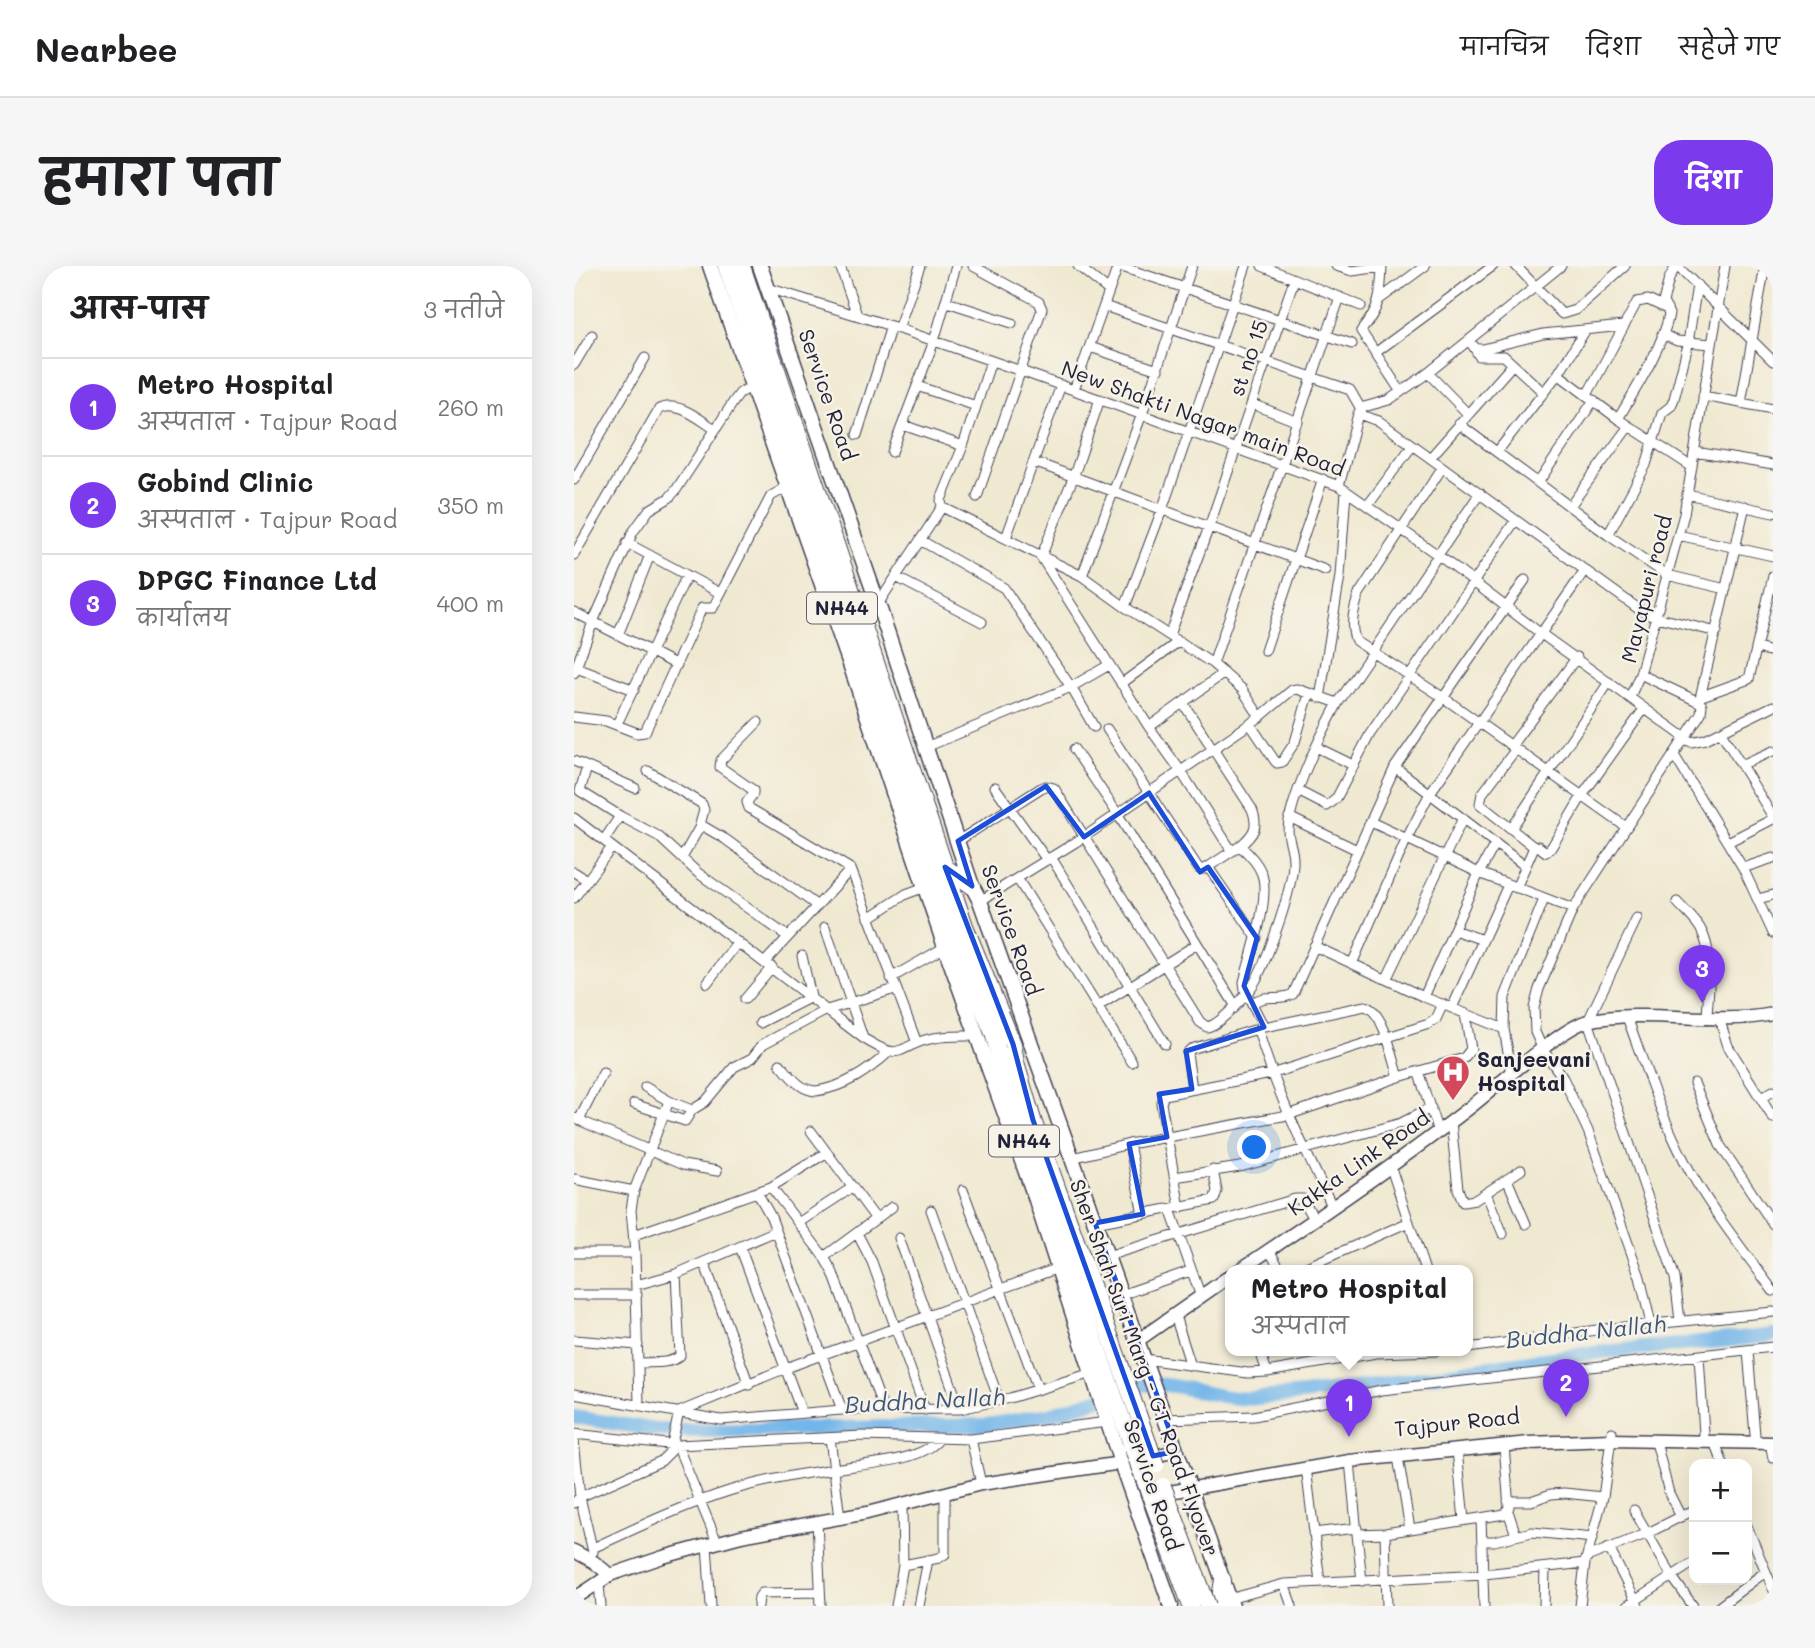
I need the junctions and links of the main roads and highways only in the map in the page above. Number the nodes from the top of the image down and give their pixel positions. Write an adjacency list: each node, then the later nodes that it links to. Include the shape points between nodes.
1 (710, 266): 7 (main road, Service Road, via 925,887)
2 (726, 266): 7 (highway, NH44)
3 (742, 266): 5 (highway, NH44)
4 (760, 266): 6 (main road, Service Road)
5 (945, 866): 6 (highway); 8 (highway, Sher Shah Suri Marg - GT Road Flyover / NH44, via 1013,1044)
6 (972, 886): 9 (main road, Service Road)
7 (952, 948): 8 (highway, Sher Shah Suri Marg - GT Road Flyover / NH44, via 993,1033 1017,1121); 11 (main road, Service Road)
8 (1100, 1330): 12 (highway, Sher Shah Suri Marg - GT Road Flyover / NH44, bridge); 13 (highway, Sher Shah Suri Marg - GT Road Flyover / NH44, bridge)
9 (1223, 1580): 10 (highway, via 1220,1598)
10 (1228, 1604)
11 (1171, 1606)
12 (1191, 1606)
13 (1208, 1606)

